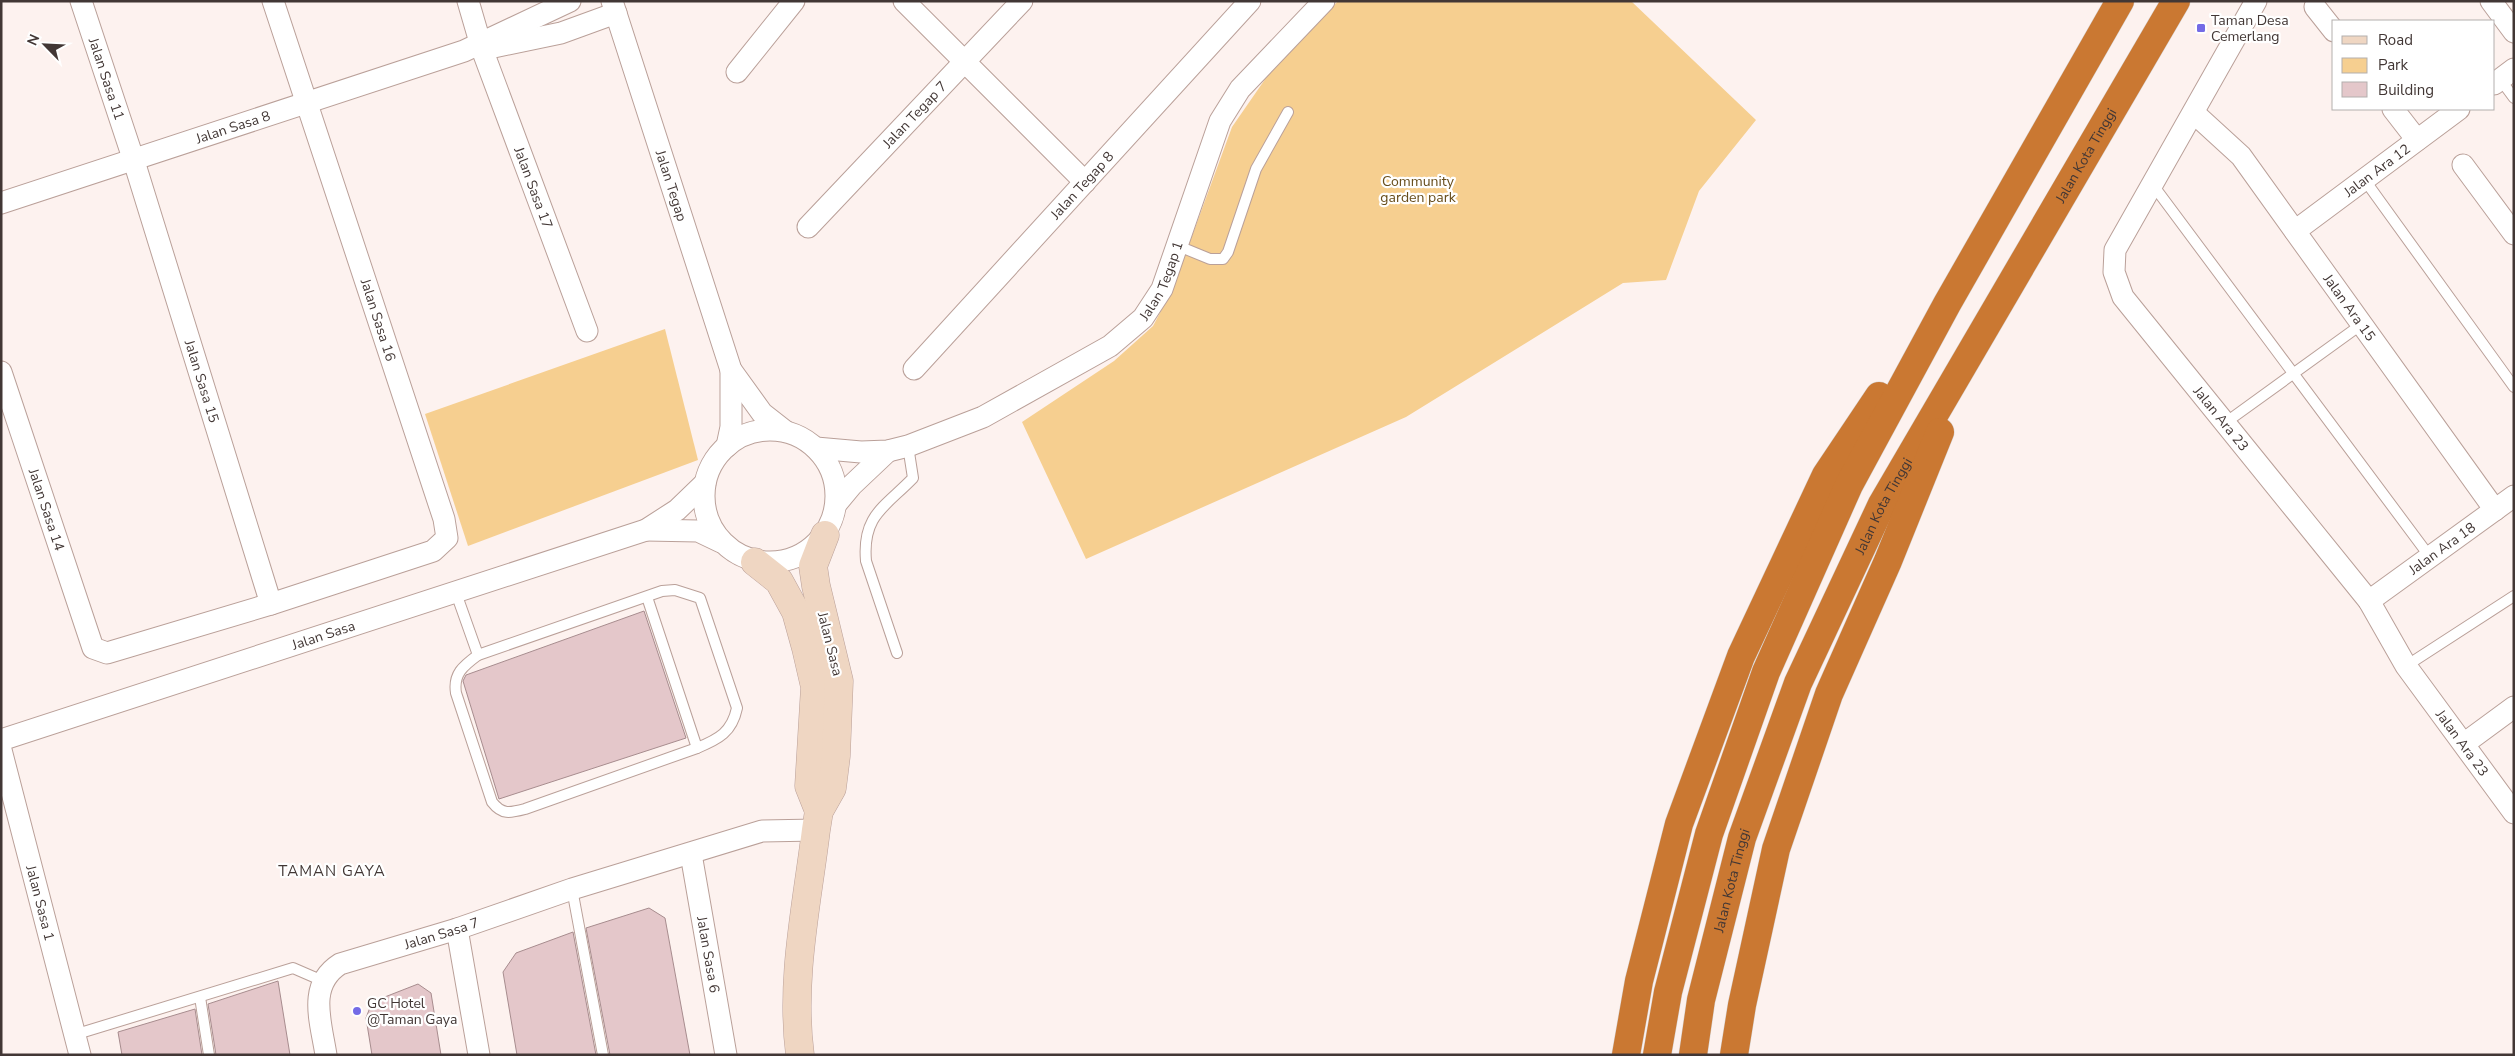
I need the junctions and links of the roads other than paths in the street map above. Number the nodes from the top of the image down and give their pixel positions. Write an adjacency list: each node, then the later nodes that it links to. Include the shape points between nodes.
1 (81, 1): 29 (street, Jalan Sasa 11)
2 (273, 1): 23 (street, Jalan Sasa 16)
3 (468, 1): 18 (street, Jalan Sasa 17)
4 (570, 1): 18 (street, Jalan Sasa 8)
5 (794, 1): 20 (street)
6 (904, 1): 19 (street)
7 (1022, 1): 19 (street, Jalan Tegap 7)
8 (1250, 1): 32 (street, Jalan Tegap 8)
9 (1324, 1): 38 (street, Jalan Tegap 1, via 1240,90 1220,121)
10 (2120, 1): 39 (highway)
11 (2176, 1): 42 (highway, Jalan Kota Tinggi)
12 (2256, 1): 27 (street, Jalan Ara 23)
13 (2491, 1): 17 (street)
14 (614, 7): 18 (street, Jalan Sasa 8, via 561,33); 44 (street, Jalan Tegap)
15 (2316, 7): 16 (street)
16 (2332, 28)
17 (2514, 32)
18 (475, 48): 23 (street, Jalan Sasa 8); 41 (street, Jalan Sasa 17)
19 (964, 62): 32 (street); 35 (street, Jalan Tegap 7)
20 (737, 72)
21 (2503, 77): 22 (lane)
22 (2514, 98)
23 (305, 103): 29 (street, Jalan Sasa 8); 66 (street, Jalan Sasa 16, via 444,519 447,538 433,551)
24 (2394, 110): 28 (street)
25 (2458, 110): 28 (street, Jalan Ara 12)
26 (1288, 112): 38 (lane, via 1256,169 1223,259 1210,259)
27 (2194, 112): 33 (street, Jalan Ara 23); 36 (street, Jalan Ara 15, via 2241,156)
28 (2417, 140): 31 (street, Jalan Ara 12)
29 (133, 158): 34 (street, Jalan Sasa 8); 66 (street, Jalan Sasa 15)
30 (2463, 165): 37 (street)
31 (2364, 179): 36 (street, Jalan Ara 12); 47 (lane)
32 (1085, 182): 43 (street, Jalan Tegap 8)
33 (2153, 185): 46 (lane); 48 (street, Jalan Ara 23, via 2115,250 2114,272 2123,297)
34 (1, 203)
35 (808, 227)
36 (2295, 231): 40 (street, Jalan Ara 15)
37 (2514, 234)
38 (1176, 245): 52 (street, Jalan Tegap 1, via 1162,289 1143,318 1110,346 983,416)
39 (1948, 304): 90 (highway, via 1887,385 1826,475 1741,656 1679,824 1639,981); 91 (highway, via 1849,485 1766,672 1709,834 1668,992)
40 (2362, 324): 46 (lane); 56 (street, Jalan Ara 15)
41 (587, 331)
42 (1978, 336): 92 (highway, Jalan Kota Tinggi, via 1882,504 1798,683 1742,838 1701,1000); 93 (highway, via 1888,560 1829,694 1776,848)
43 (914, 369)
44 (731, 370): 49 (street, Jalan Tegap, via 762,413); 50 (street, Jalan Tegap, via 731,427)
45 (1, 372): 66 (street, Jalan Sasa 14, via 93,648 107,653)
46 (2295, 373): 48 (lane); 60 (lane)
47 (2514, 387)
48 (2225, 423): 65 (street, Jalan Ara 23)
49 (785, 431): 50 (street, via 755,432); 51 (street, via 802,437)
50 (727, 446): 53 (street, via 713,463)
51 (816, 448): 52 (street, Jalan Tegap 1, via 861,452); 55 (street, via 836,483)
52 (898, 449): 55 (street, Jalan Tegap 1, via 852,485); 67 (lane, via 913,478 881,507 868,528 864,546 866,561)
53 (705, 483): 57 (street, Jalan Sasa, via 677,510); 59 (street, via 704,504 710,524)
54 (2514, 496): 56 (street, Jalan Ara 18)
55 (836, 503): 58 (street, via 833,520)
56 (2495, 510): 60 (street, Jalan Ara 18)
57 (646, 530): 59 (street, Jalan Sasa, via 698,531); 62 (street, Jalan Sasa)
58 (824, 535): 61 (street, via 806,553 781,562); 76 (street, Jalan Sasa, via 813,566 839,681 832,788)
59 (721, 542): 61 (street, via 736,554)
60 (2430, 557): 65 (street, Jalan Ara 18)
61 (755, 562): 76 (street, Jalan Sasa, via 779,581 796,612 806,648 814,687 809,786)
62 (456, 593): 68 (lane); 71 (street, Jalan Sasa)
63 (2514, 596): 69 (lane)
64 (647, 597): 68 (lane); 73 (lane); 73 (lane, via 675,590 700,598 737,708 728,730 717,740)
65 (2369, 601): 69 (street, Jalan Ara 23)
66 (272, 604)
67 (897, 653)
68 (478, 655): 73 (lane, via 463,666 454,683 492,802 503,812 512,813)
69 (2406, 666): 72 (street, Jalan Ara 23)
70 (2514, 707): 72 (street)
71 (1, 740)
72 (2465, 743): 75 (street, Jalan Ara 23)
73 (698, 748)
74 (1, 750): 82 (street, Jalan Sasa 1)
75 (2514, 813)
76 (817, 820): 77 (street, Jalan Sasa 7, via 762,832); 89 (street, Jalan Sasa, via 797,987)
77 (691, 854): 78 (street, Jalan Sasa 7); 88 (street, Jalan Sasa 6)
78 (572, 890): 79 (street, Jalan Sasa 7); 87 (lane)
79 (457, 929): 80 (street, Jalan Sasa 7, via 340,964); 86 (street)
80 (322, 981): 81 (lane, via 293,968); 85 (street, via 319,1006)
81 (200, 997): 82 (lane); 84 (lane)
82 (77, 1034): 83 (street, Jalan Sasa 1)
83 (80, 1055)
84 (209, 1055)
85 (326, 1055)
86 (479, 1055)
87 (603, 1055)
88 (726, 1055)
89 (800, 1055)
90 (1626, 1055)
91 (1657, 1055)
92 (1693, 1055)
93 (1734, 1055)

